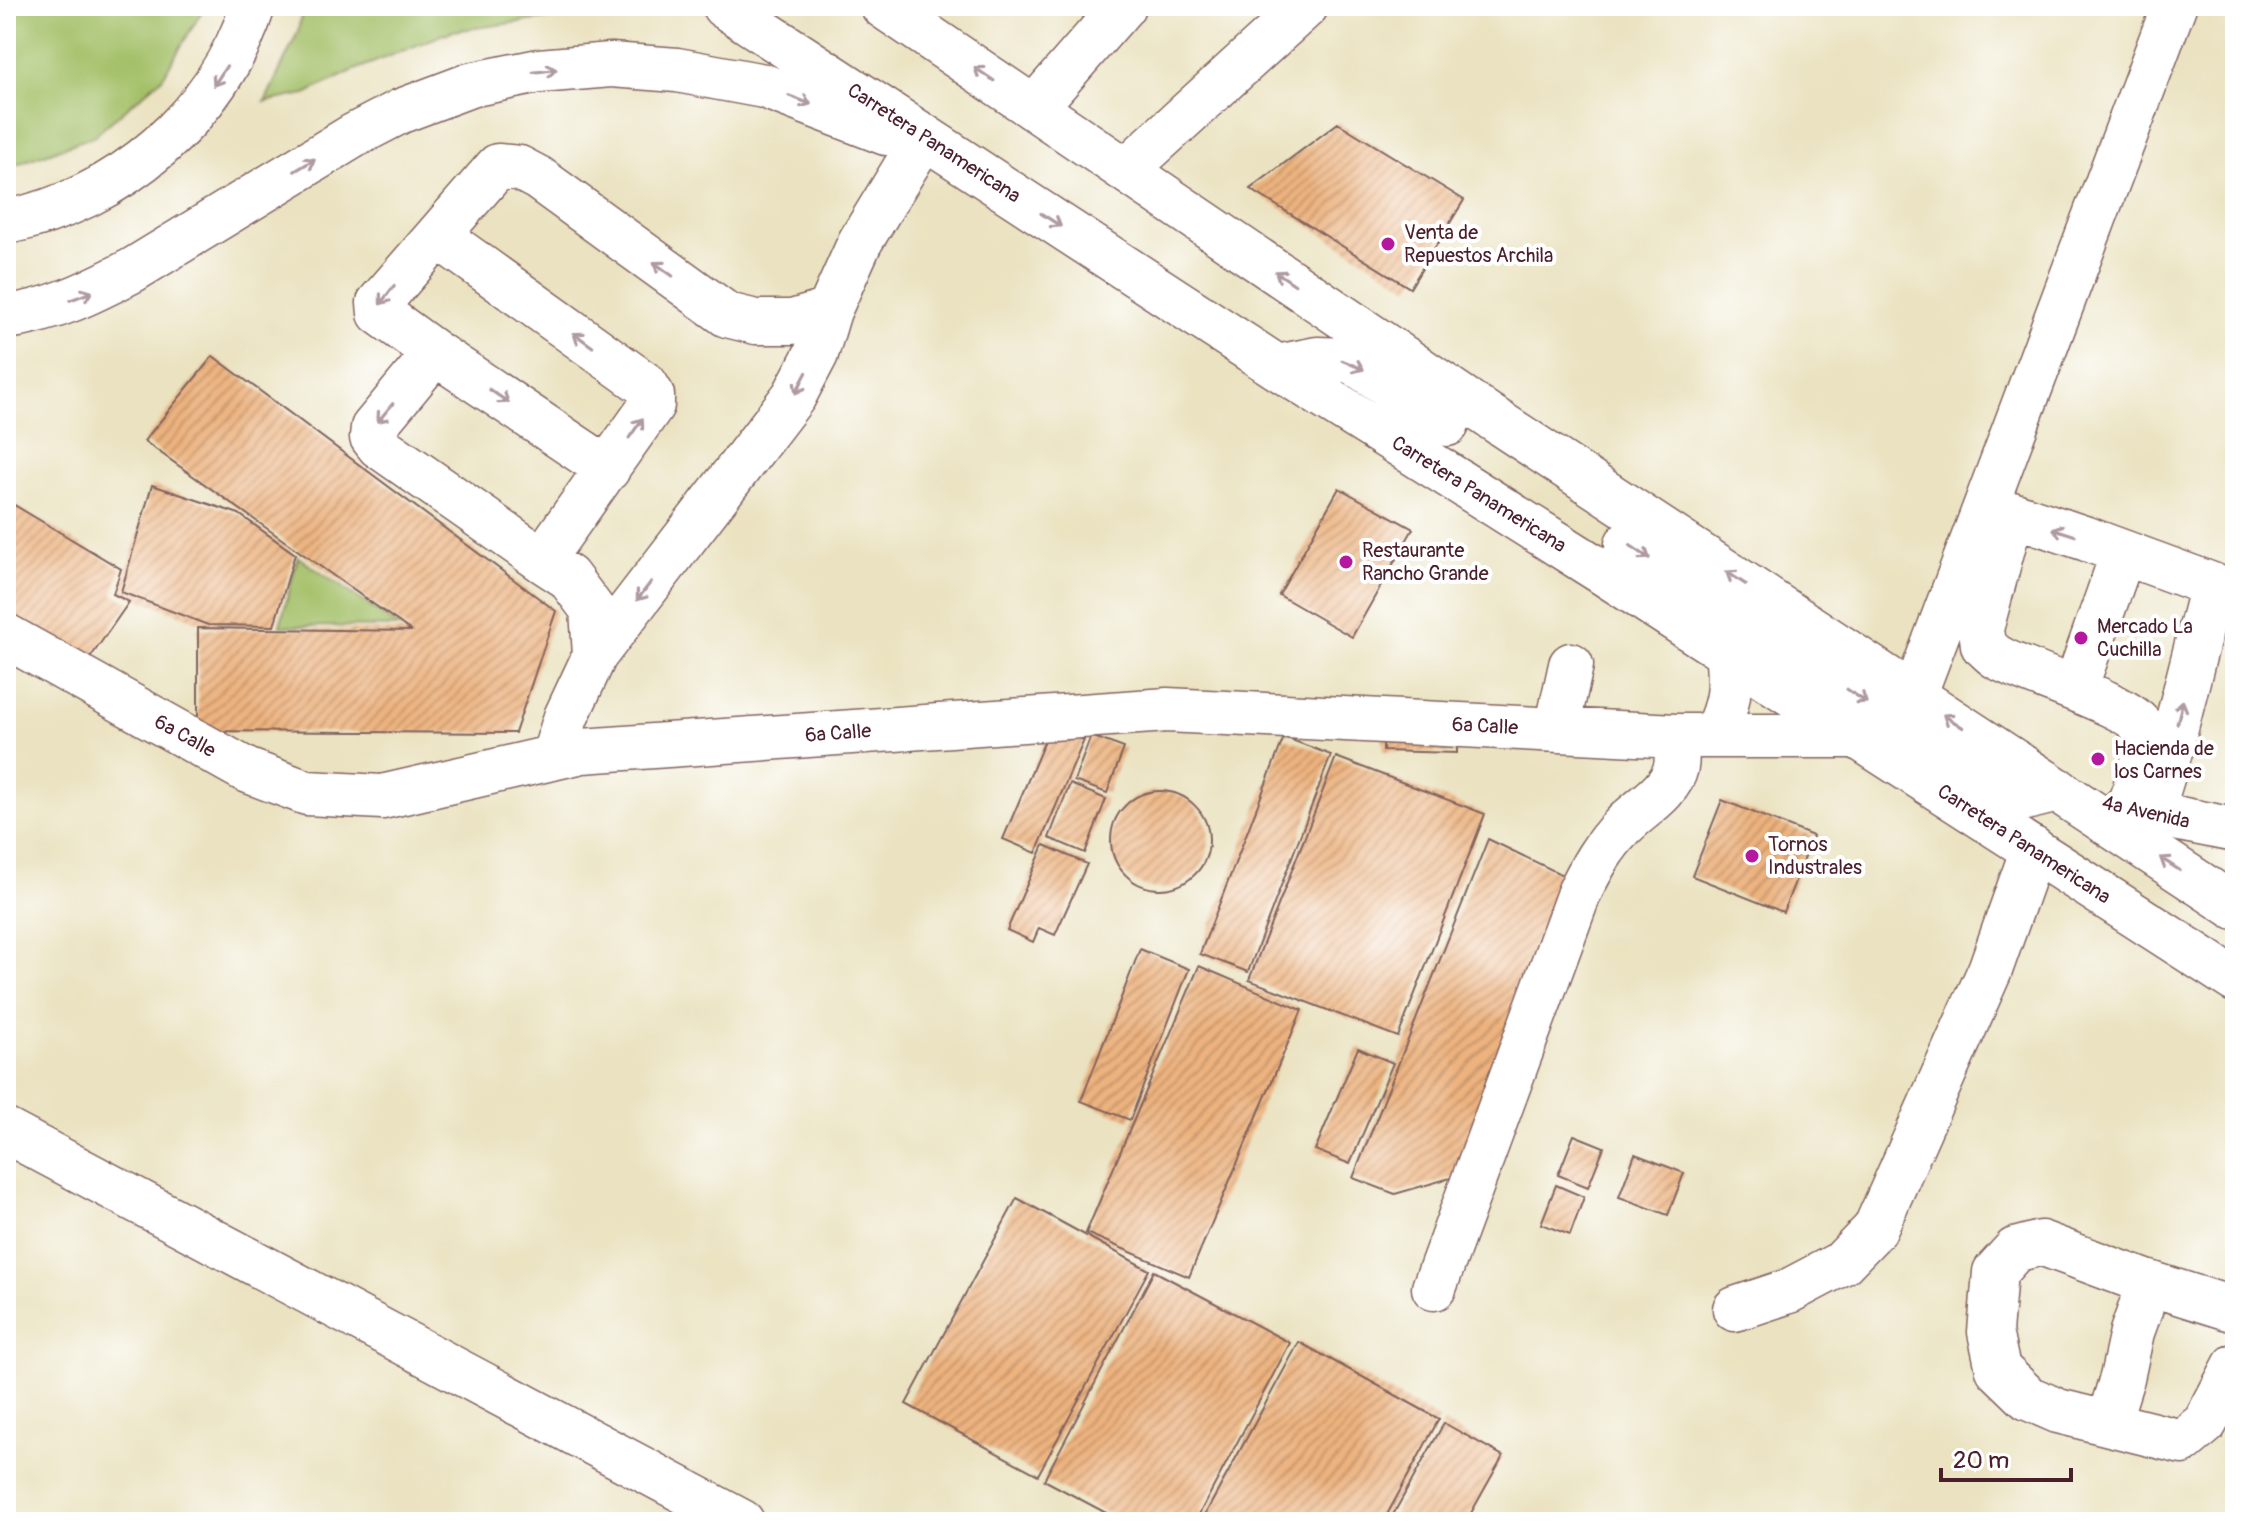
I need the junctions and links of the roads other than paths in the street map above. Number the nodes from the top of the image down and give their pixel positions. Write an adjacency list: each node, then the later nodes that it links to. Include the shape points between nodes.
1 (253, 6): 11 (main road, one-way to 11, via 224,73 198,108 134,168 91,194)
2 (724, 6): 9 (main road, Carretera Panamericana)
3 (883, 6): 7 (main road, one-way to 3)
4 (1123, 6): 7 (main road)
5 (1306, 6): 10 (main road)
6 (2174, 6): 25 (main road)
7 (1034, 108): 10 (main road)
8 (919, 145): 9 (main road); 13 (main road, via 860,242); 14 (main road, one-way to 8, via 108,284 401,111 470,85 539,71 611,65 677,70 764,86)
9 (962, 162): 16 (main road, Carretera Panamericana, one-way to 16)
10 (1126, 170): 25 (main road, one-way to 10)
11 (6, 222)
12 (438, 236): 13 (main road, one-way to 12, via 792,322 727,315 519,168 498,166); 15 (main road, one-way to 15, via 379,303 386,319); 17 (main road, one-way to 12, via 652,405 646,385)
13 (829, 311): 22 (main road, one-way to 22, via 816,354 794,396)
14 (6, 317)
15 (435, 353): 17 (main road, one-way to 17); 19 (main road, one-way to 19, via 373,428 372,437)
16 (1277, 367): 21 (main road, Carretera Panamericana); 30 (main road, one-way to 30, via 1317,359 1350,360 2000,791 2021,799)
17 (608, 469): 19 (main road)
18 (2123, 553): 24 (main road); 24 (main road, one-way to 24, via 2012,514 1981,629 1983,645 1997,657); 31 (main road, one-way to 18, via 2169,755 2212,585)
19 (542, 560): 22 (main road, via 568,577 592,609)
20 (6, 636): 29 (main road, 6a Calle, via 246,770 307,793 382,797)
21 (1727, 652): 27 (main road, via 1730,683 1723,717); 28 (main road, Carretera Panamericana)
22 (595, 655): 29 (main road)
23 (1571, 665): 26 (main road)
24 (2075, 689): 31 (main road, via 2138,720 2146,734)
25 (1914, 696): 30 (main road, one-way to 25)
26 (1557, 729): 27 (main road, 6a Calle); 29 (main road, 6a Calle, via 1167,710 582,751)
27 (1695, 736): 28 (main road, 6a Calle); 38 (main road, via 1657,796 1595,859)
28 (1858, 736): 33 (main road, Carretera Panamericana)
29 (553, 758)
30 (2058, 790): 31 (main road, 4a Avenida); 34 (main road, one-way to 30)
31 (2139, 811): 32 (main road, 4a Avenida)
32 (2235, 830)
33 (2033, 849): 35 (main road, Carretera Panamericana); 39 (main road, via 1990,970 1875,1229 1842,1263 1789,1291)
34 (2235, 907)
35 (2235, 980)
36 (6, 1131): 43 (main road)
37 (2146, 1282): 40 (main road); 42 (main road); 42 (main road, via 2041,1243 2015,1250 1995,1272 1990,1332 1998,1369 2028,1398)
38 (1434, 1288)
39 (1735, 1309)
40 (2235, 1310)
41 (2235, 1366): 42 (main road, via 2205,1423 2182,1442)
42 (2108, 1423)
43 (742, 1522)

